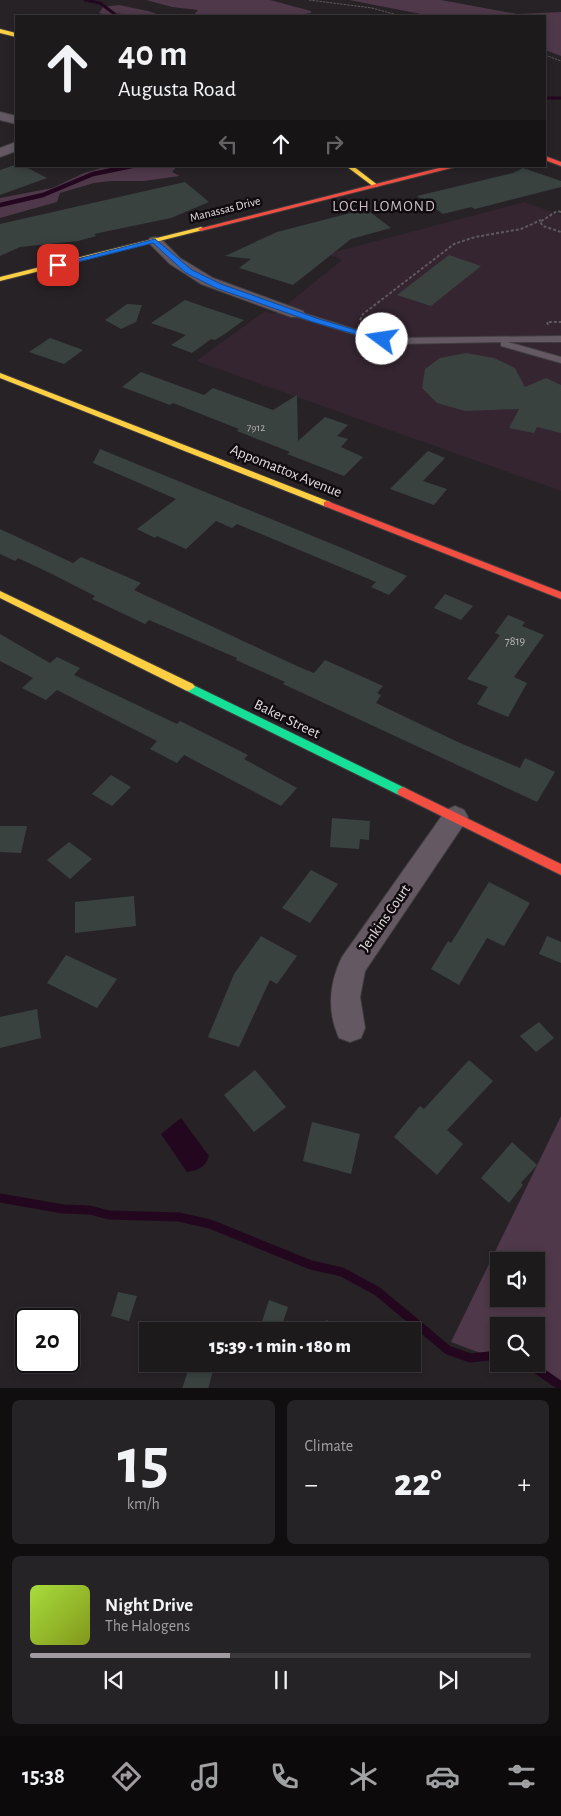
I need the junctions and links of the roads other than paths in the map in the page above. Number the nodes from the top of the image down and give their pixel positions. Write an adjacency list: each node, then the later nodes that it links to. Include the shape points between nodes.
1 (0, 31): 2 (street)
2 (15, 35)
3 (0, 116): 4 (street)
4 (15, 120)
5 (15, 146): 6 (street)
6 (0, 152)
7 (546, 158): 8 (street)
8 (561, 164)
9 (350, 167): 11 (street)
10 (452, 167): 11 (street, Manassas Drive)
11 (376, 186): 12 (street, Manassas Drive)
12 (155, 241): 13 (street, Manassas Drive); 14 (street, via 175,261 207,281)
13 (0, 279)
14 (297, 314): 16 (lane, via 396,341)
15 (561, 339): 16 (lane)
16 (479, 340): 17 (lane)
17 (561, 360)
18 (0, 375): 20 (street, Appomattox Avenue)
19 (0, 594): 21 (street, Baker Street)
20 (561, 596)
21 (455, 817): 22 (street, Baker Street); 23 (street, Jenkins Court, via 352,966 345,987 345,1010)
22 (561, 870)
23 (350, 1028)

